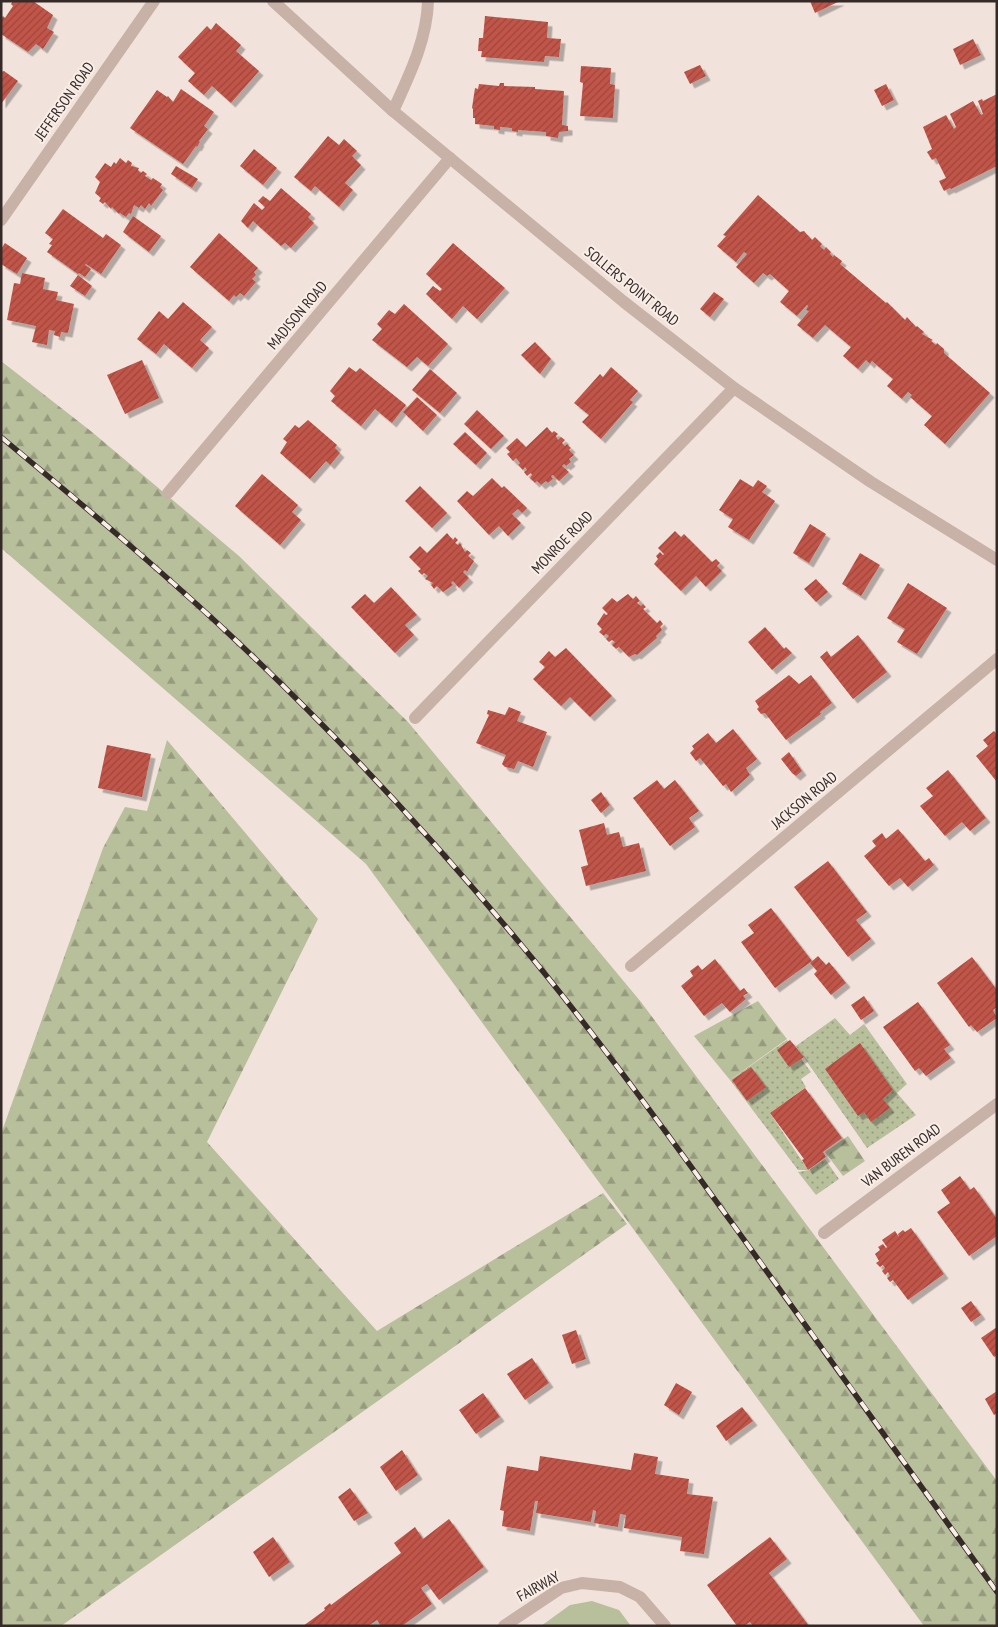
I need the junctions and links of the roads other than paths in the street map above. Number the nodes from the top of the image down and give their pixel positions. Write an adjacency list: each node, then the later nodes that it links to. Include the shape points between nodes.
1 (154, 1): 6 (street, JEFFERSON ROAD)
2 (273, 1): 4 (street, SOLLERS POINT ROAD)
3 (428, 1): 4 (street, via 427,20 412,69)
4 (393, 112): 5 (street, SOLLERS POINT ROAD)
5 (450, 158): 7 (street, SOLLERS POINT ROAD); 8 (street, MADISON ROAD)
6 (1, 220)
7 (734, 388): 9 (street, SOLLERS POINT ROAD, via 871,482); 11 (street, MONROE ROAD)
8 (168, 493)
9 (997, 560)
10 (997, 659): 12 (street, JACKSON ROAD)
11 (415, 718)
12 (631, 966)
13 (997, 1104): 14 (street, VAN BUREN ROAD)
14 (824, 1233)
15 (504, 1626): 16 (street, FAIRWAY, via 561,1588 582,1583 620,1587 640,1597)
16 (666, 1626)

